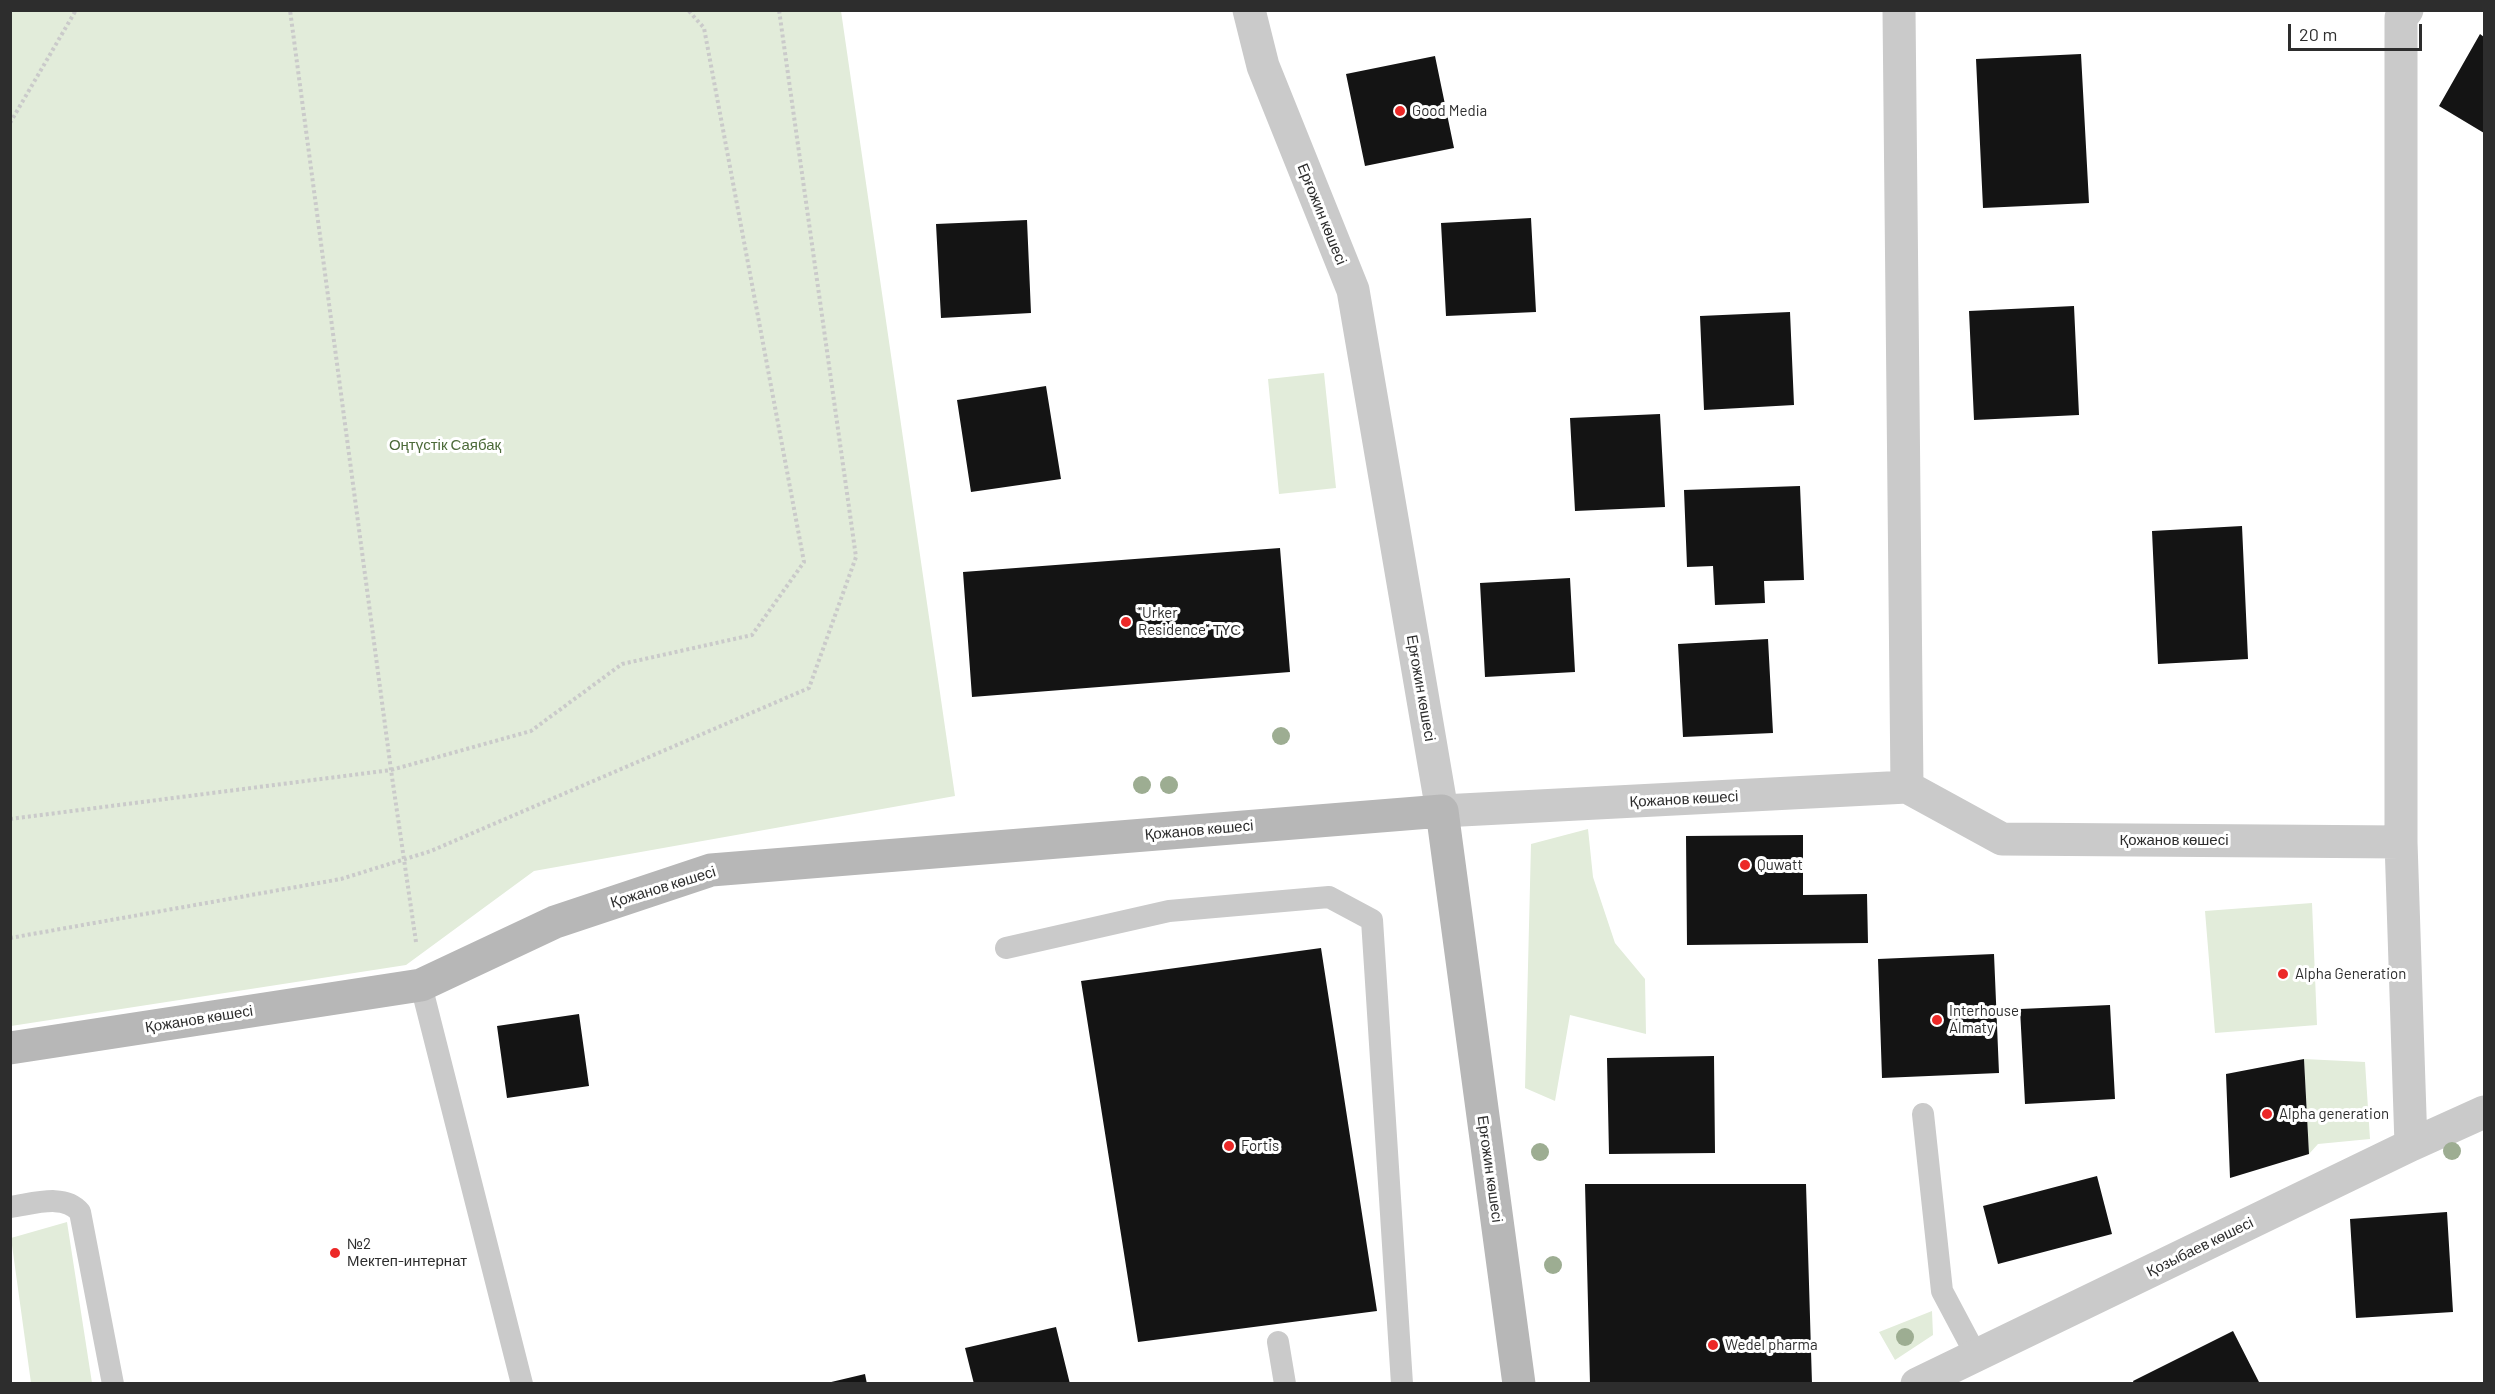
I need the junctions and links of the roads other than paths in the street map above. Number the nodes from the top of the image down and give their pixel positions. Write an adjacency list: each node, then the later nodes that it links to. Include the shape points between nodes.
1 (1249, 10): 5 (street, Ерғожин көшесі, via 1263,66 1353,290)
2 (1899, 10): 4 (street)
3 (2407, 10): 6 (street, via 2401,18)
4 (1907, 788): 5 (street, Қожанов көшесі); 6 (street, Қожанов көшесі, via 2002,839)
5 (1442, 811): 8 (street, Қожанов көшесі, via 711,870 555,922); 20 (street, Ерғожин көшесі)
6 (2401, 842): 12 (street)
7 (1006, 948): 19 (lane, via 1169,911 1329,897 1372,920)
8 (422, 985): 9 (street, Қожанов көшесі); 17 (lane)
9 (10, 1048)
10 (2484, 1112): 12 (street, Қозыбаев көшесі)
11 (1923, 1114): 15 (lane, via 1942,1291)
12 (2411, 1145): 15 (street, Қозыбаев көшесі)
13 (10, 1207): 16 (lane, via 62,1201 72,1203 80,1212)
14 (1278, 1342): 18 (lane)
15 (1976, 1355): 21 (street, Қозыбаев көшесі)
16 (113, 1383)
17 (522, 1383)
18 (1285, 1383)
19 (1402, 1383)
20 (1519, 1383)
21 (1917, 1383)

